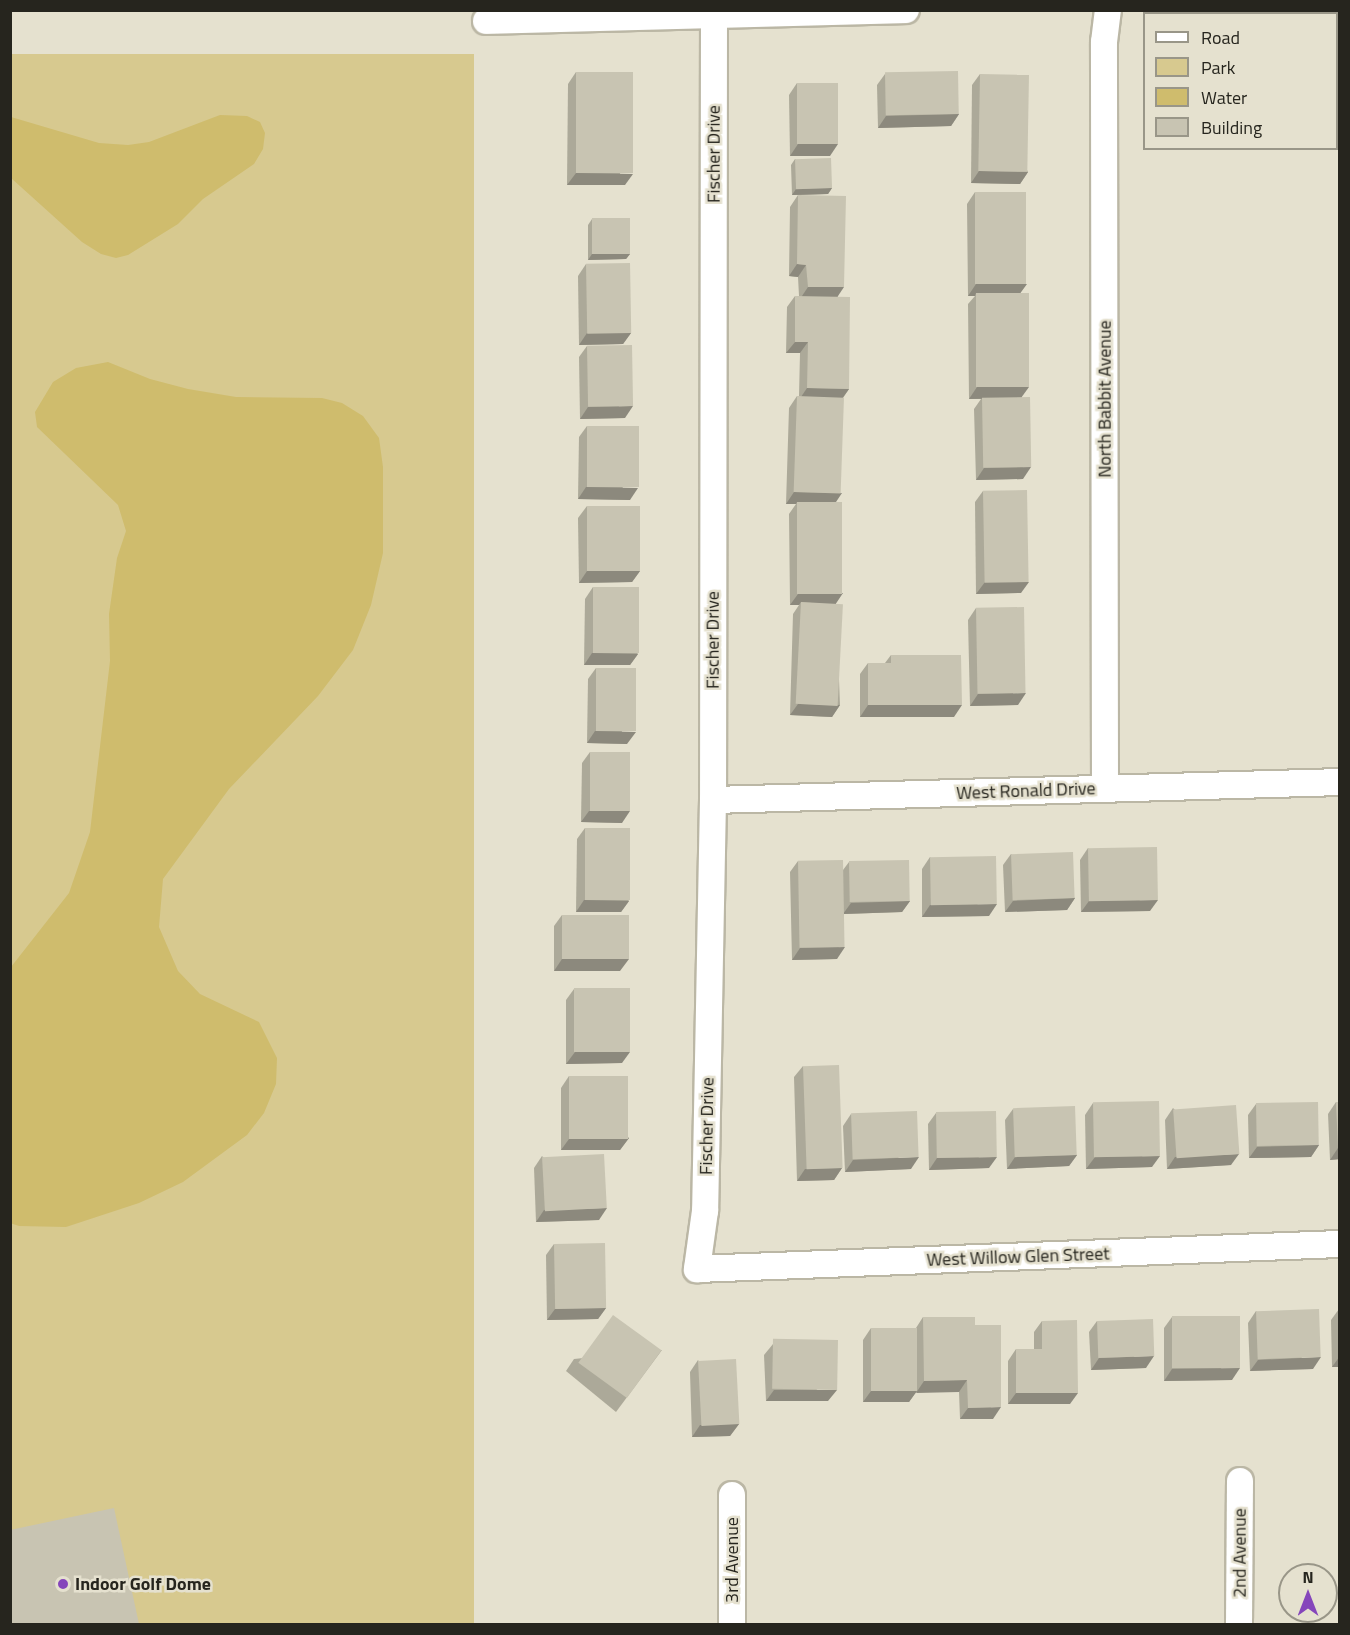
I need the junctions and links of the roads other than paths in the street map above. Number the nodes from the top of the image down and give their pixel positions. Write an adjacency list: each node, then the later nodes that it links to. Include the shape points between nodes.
1 (906, 10): 3 (street)
2 (1108, 10): 6 (street, North Babbit Avenue, via 1104,42)
3 (714, 13): 4 (street); 7 (street, Fischer Drive)
4 (486, 21)
5 (1340, 782): 6 (street, West Ronald Drive)
6 (1105, 789): 7 (street, West Ronald Drive)
7 (713, 800): 9 (street, Fischer Drive, via 705,1211)
8 (1340, 1245): 9 (street, West Willow Glen Street)
9 (697, 1269)
10 (1240, 1481): 13 (street, 2nd Avenue)
11 (732, 1495): 12 (street, 3rd Avenue)
12 (732, 1624)
13 (1239, 1624)

